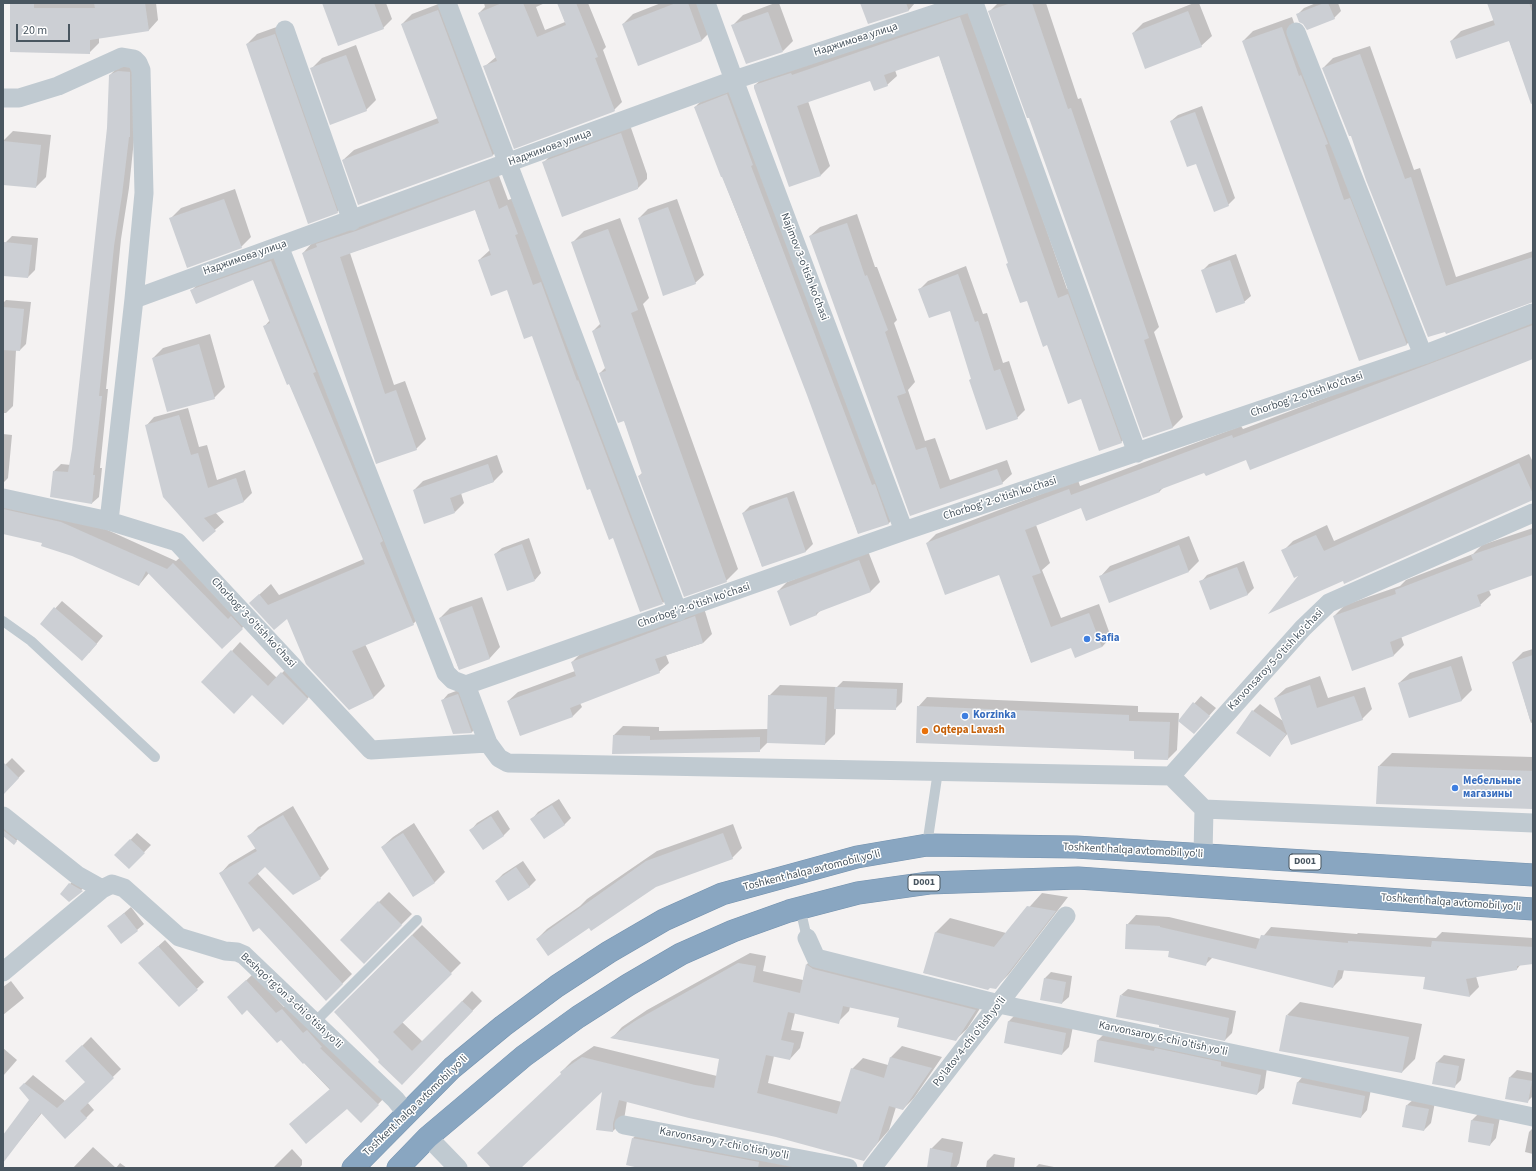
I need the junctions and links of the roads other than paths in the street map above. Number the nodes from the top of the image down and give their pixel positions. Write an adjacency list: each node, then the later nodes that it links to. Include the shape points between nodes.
1 (447, 3): 9 (street)
2 (706, 3): 7 (street, Najimov 3-o'tish ko'chasi)
3 (968, 3): 7 (street, Наджимова улица)
4 (974, 3): 15 (street)
5 (285, 30): 10 (street)
6 (1296, 32): 14 (street)
7 (734, 80): 9 (street, Наджимова улица); 19 (street, Najimov 3-o'tish ko'chasi)
8 (3, 98): 12 (street, via 19,98 58,86 122,57 129,57 138,63 141,70 144,193)
9 (509, 164): 10 (street, Наджимова улица); 20 (street)
10 (352, 221): 11 (street, Наджимова улица)
11 (279, 246): 12 (street, Наджимова улица); 22 (street, via 446,674)
12 (134, 298): 18 (street)
13 (1533, 313): 14 (street, Chorbog' 2-o'tish ko'chasi)
14 (1423, 355): 15 (street, Chorbog' 2-o'tish ko'chasi)
15 (1137, 453): 19 (street, Chorbog' 2-o'tish ko'chasi)
16 (3, 498): 18 (street, Chorbog' 3-o'tish ko'chasi)
17 (1533, 514): 26 (street, Karvonsaroy 5-o'tish ko'chasi, via 1329,603 1303,628)
18 (109, 521): 23 (street, Chorbog' 3-o'tish ko'chasi, via 177,542 371,750)
19 (904, 531): 20 (street, Chorbog' 2-o'tish ko'chasi)
20 (678, 612): 22 (street, Chorbog' 2-o'tish ko'chasi)
21 (3, 621): 24 (lane, via 31,641)
22 (466, 685): 23 (street)
23 (488, 743): 25 (street, via 496,754 508,762)
24 (155, 757)
25 (938, 771): 26 (street); 30 (lane)
26 (1171, 776): 27 (street)
27 (1204, 809): 29 (street); 31 (street)
28 (3, 816): 34 (street, via 77,875)
29 (1533, 823)
30 (927, 845): 31 (highway, Toshkent halqa avtomobil yo'li / D001, via 1076,847); 44 (highway, Toshkent halqa avtomobil yo'li / D001, via 857,857 794,873 722,894 664,920 576,973 503,1026 452,1068)
31 (1203, 855): 32 (highway, Toshkent halqa avtomobil yo'li / D001)
32 (1342, 864): 33 (highway, Toshkent halqa avtomobil yo'li / D001); 35 (highway)
33 (1533, 875)
34 (102, 889): 41 (street); 43 (street, Beshqo'rg'on 3-chi o'tish yo'li, via 112,884 124,888 179,936 244,955)
35 (1340, 896): 36 (highway, Toshkent halqa avtomobil yo'li / D001, via 1078,878 929,883 858,893); 37 (highway, Toshkent halqa avtomobil yo'li / D001)
36 (800, 908): 40 (lane); 47 (highway, Toshkent halqa avtomobil yo'li / D001, via 733,931 681,954 628,985 524,1056)
37 (1533, 909)
38 (1066, 916): 42 (street, Po'latov 4-chi o'tish yo'li)
39 (417, 920): 43 (lane)
40 (807, 938): 42 (street, Karvonsaroy 6-chi o'tish yo'li, via 816,958)
41 (3, 972)
42 (999, 1004): 45 (street, Karvonsaroy 6-chi o'tish yo'li); 52 (street, Po'latov 4-chi o'tish yo'li)
43 (315, 1022): 44 (street, Beshqo'rg'on 3-chi o'tish yo'li, via 395,1099)
44 (407, 1114): 48 (highway, Toshkent halqa avtomobil yo'li / D001)
45 (1533, 1117)
46 (624, 1125): 51 (street, Karvonsaroy 7-chi o'tish yo'li)
47 (428, 1137): 49 (highway, Toshkent halqa avtomobil yo'li / D001); 50 (street)
48 (353, 1168)
49 (398, 1168)
50 (458, 1168)
51 (848, 1168)
52 (872, 1168)

